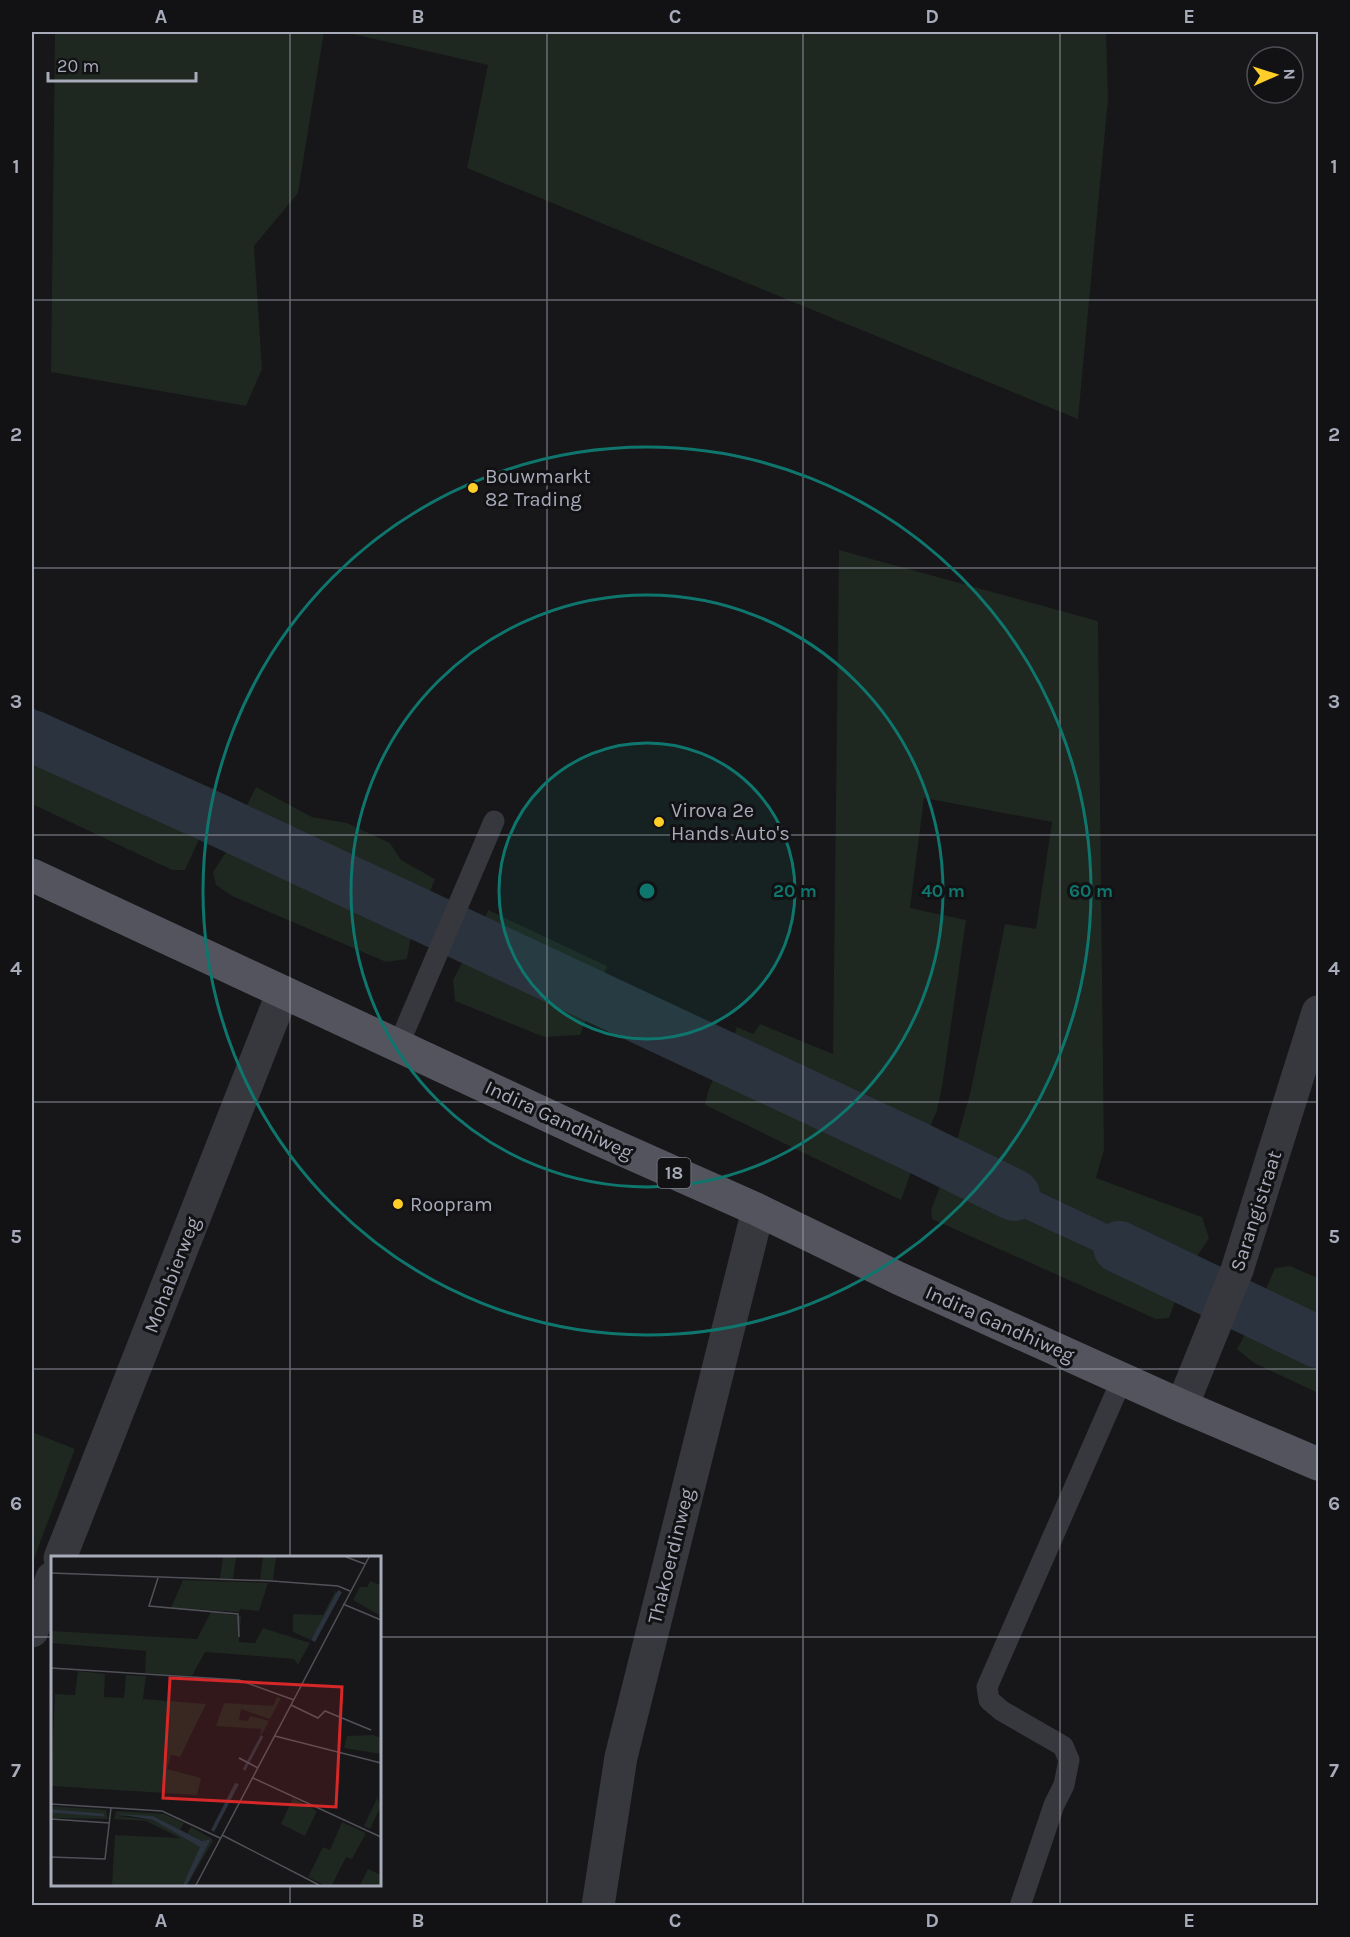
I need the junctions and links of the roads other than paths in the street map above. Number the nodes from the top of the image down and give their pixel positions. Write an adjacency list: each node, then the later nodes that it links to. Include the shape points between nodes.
1 (494, 821): 5 (lane)
2 (32, 874): 3 (main road, Indira Gandhiweg / 18)
3 (283, 992): 5 (main road, Indira Gandhiweg / 18); 10 (street, Mohabierweg)
4 (1318, 1012): 8 (street, Sarangistraat, via 1237,1270)
5 (398, 1046): 6 (main road, Indira Gandhiweg / 18)
6 (758, 1210): 7 (main road, Indira Gandhiweg / 18); 13 (street, Thakoerdinweg, via 621,1757)
7 (1122, 1379): 8 (main road, Indira Gandhiweg / 18); 14 (lane, via 987,1687 989,1700 1063,1746 1069,1760 1064,1785)
8 (1182, 1406): 9 (main road, Indira Gandhiweg / 18)
9 (1318, 1464)
10 (60, 1556)
11 (51, 1581): 12 (street)
12 (32, 1631)
13 (598, 1905)
14 (1020, 1905)

